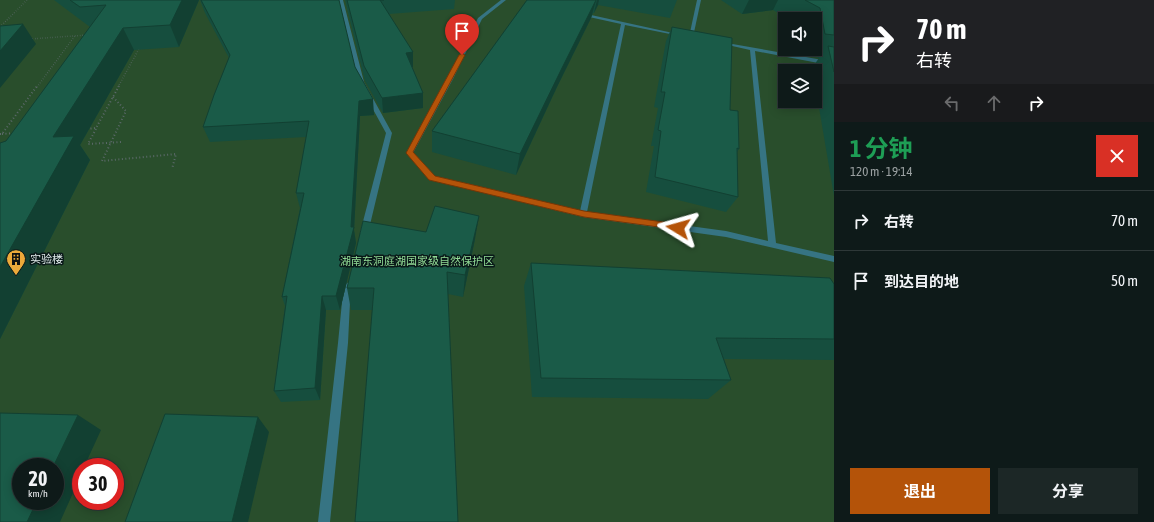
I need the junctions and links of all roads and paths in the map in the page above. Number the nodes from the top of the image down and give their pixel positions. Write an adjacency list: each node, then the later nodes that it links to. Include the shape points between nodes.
1 (27, 0): 9 (path)
2 (341, 0): 27 (street, via 362,82 389,133)
3 (504, 0): 26 (street, via 480,18 410,153 432,178)
4 (699, 0): 12 (street)
5 (587, 7): 7 (street)
6 (576, 12): 7 (street)
7 (584, 14): 8 (street)
8 (623, 23): 12 (street); 26 (street)
9 (0, 27)
10 (89, 34): 11 (path)
11 (75, 35): 14 (path); 23 (path)
12 (691, 37): 13 (street)
13 (699, 38)
14 (30, 39)
15 (714, 41): 17 (street)
16 (143, 42): 19 (path)
17 (752, 48): 18 (street); 28 (street)
18 (834, 64)
19 (113, 97): 20 (path); 25 (path, via 126,111 102,161 176,154)
20 (96, 128): 21 (path); 24 (path, via 88,144)
21 (80, 129)
22 (18, 133): 23 (path)
23 (1, 134)
24 (122, 142)
25 (172, 169)
26 (584, 214): 28 (street, via 726,234)
27 (362, 241)
28 (772, 245): 29 (street)
29 (834, 259)
30 (352, 279): 31 (street, via 346,302)
31 (324, 522)

